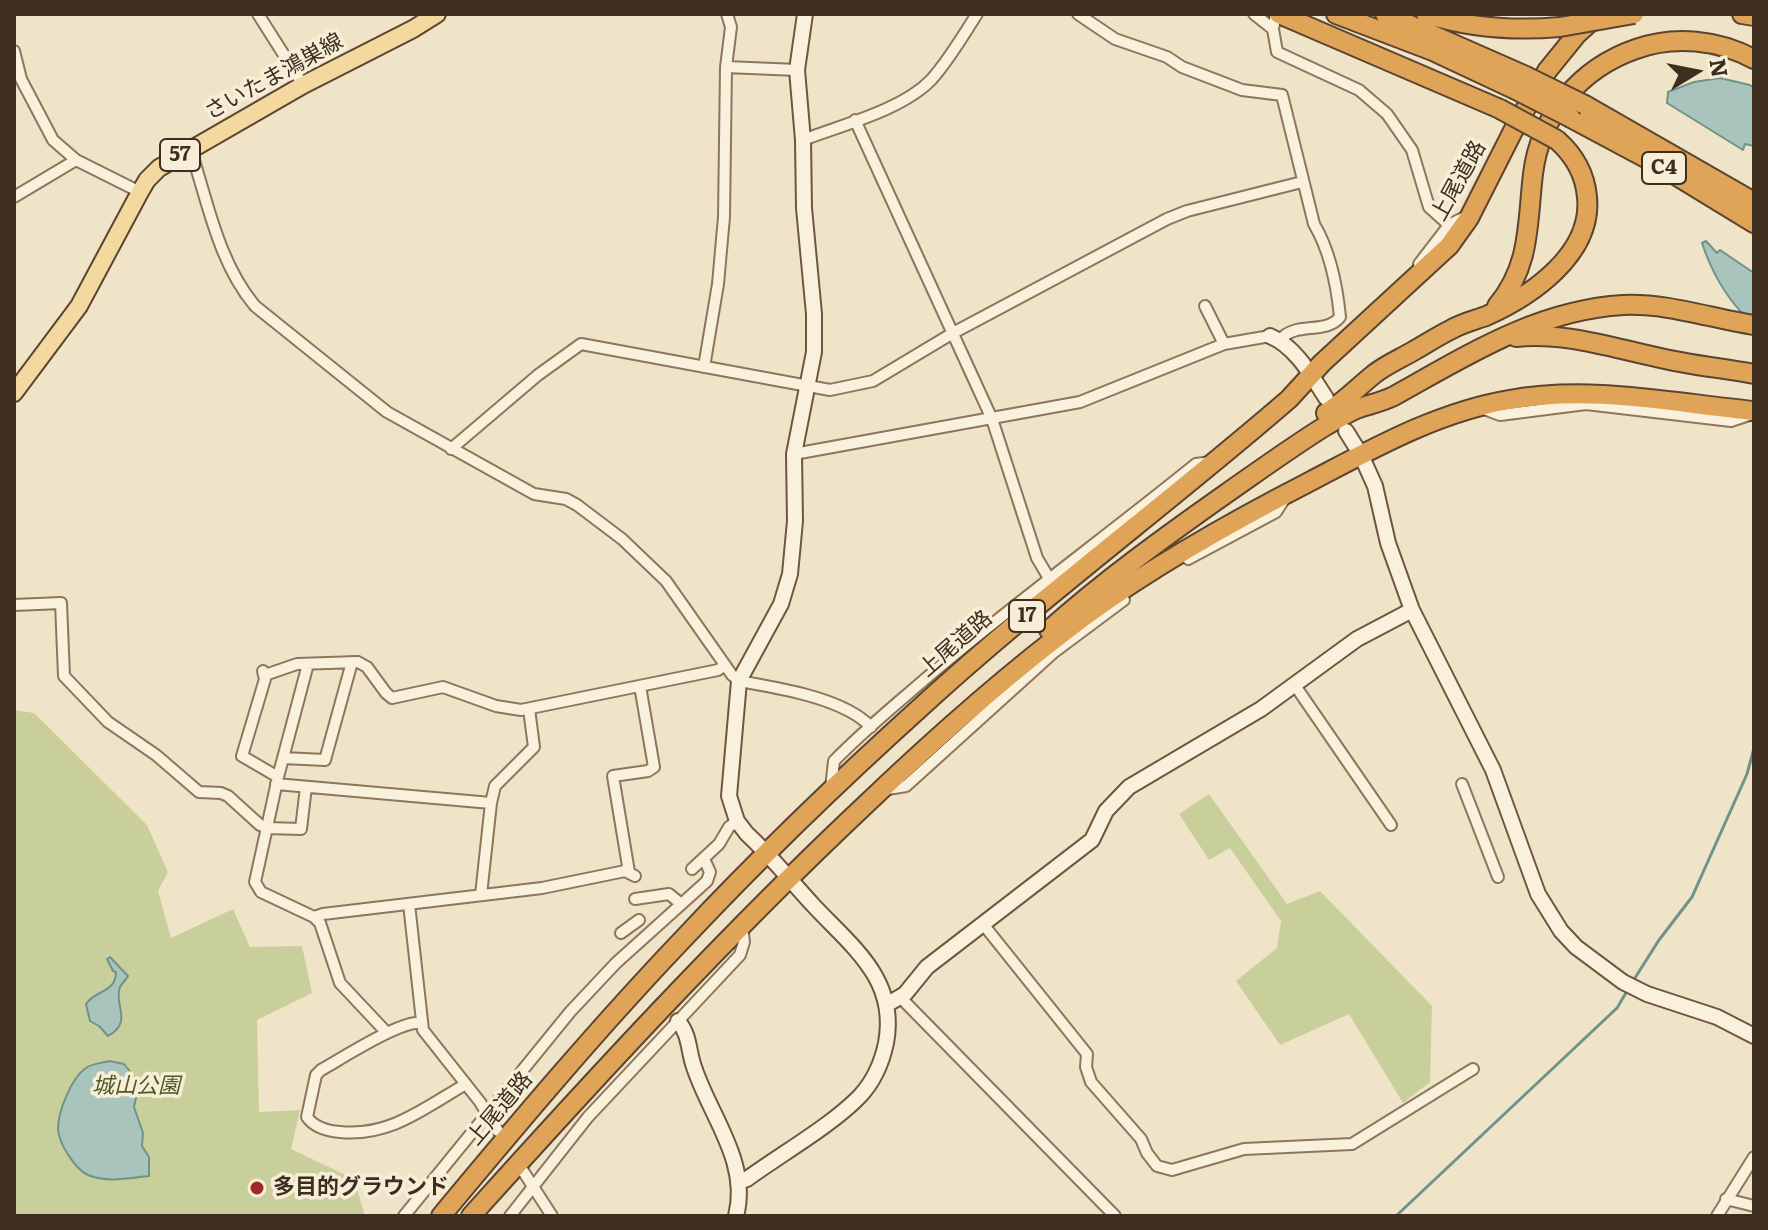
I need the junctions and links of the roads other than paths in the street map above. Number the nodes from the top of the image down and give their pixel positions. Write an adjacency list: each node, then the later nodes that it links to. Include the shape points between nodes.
1 (258, 14): 21 (street)
2 (437, 14): 21 (main road, さいたま鴻巣線 / 57)
3 (727, 14): 18 (street, via 731,27)
4 (805, 14): 19 (street)
5 (977, 14): 23 (street, via 929,82 903,101)
6 (1078, 14): 27 (street, via 1115,39 1182,67 1242,90 1282,95)
7 (1254, 14): 15 (street)
8 (1336, 14): 20 (highway, C4)
9 (1385, 14): 20 (highway, C4)
10 (1426, 14): 12 (highway, bridge, via 1502,29 1560,27)
11 (1599, 14): 31 (highway, 上尾道路 / 17, via 1547,71)
12 (1636, 14)
13 (1742, 14): 14 (highway)
14 (1754, 16)
15 (1280, 19): 33 (street, via 1277,52 1359,90 1387,114 1412,150 1429,207); 36 (highway, bridge, via 1500,109 1567,149 1586,189 1588,210 1581,232 1547,277)
16 (14, 51): 26 (street, via 21,79 53,140)
17 (1754, 59): 36 (highway, via 1711,43 1656,43 1625,53 1583,78 1559,105 1542,139 1525,252 1513,284)
18 (726, 67): 19 (street); 42 (street, via 724,217)
19 (797, 70): 24 (street)
20 (1520, 83): 22 (highway, C4, bridge)
21 (303, 85): 25 (main road, さいたま鴻巣線 / 57)
22 (1578, 111): 30 (highway, C4); 32 (highway, C4)
23 (855, 120): 24 (street); 38 (street)
24 (803, 140): 45 (street, via 814,314)
25 (190, 148): 28 (main road, さいたま鴻巣線 / 57, via 159,168); 51 (street, via 222,251 255,306 387,412)
26 (76, 160): 28 (street); 29 (street)
27 (1302, 182): 38 (street, via 1167,219); 39 (street, via 1323,239 1340,317 1332,324 1290,330)
28 (140, 192): 46 (main road, さいたま鴻巣線 / 57, via 86,295)
29 (14, 197)
30 (1754, 202)
31 (1471, 215): 33 (street); 34 (highway, 上尾道路 / 17, via 1449,246)
32 (1754, 223)
33 (1449, 225): 34 (street, via 1415,269)
34 (1410, 284): 44 (highway, 上尾道路 / 17)
35 (1205, 306): 41 (street)
36 (1486, 316): 65 (highway, via 1375,373 1350,398 1220,485)
37 (1754, 325): 40 (highway, via 1678,308 1622,305 1543,320)
38 (953, 333): 45 (street, via 873,381 830,390); 49 (street)
39 (1275, 338): 41 (street); 44 (street)
40 (1501, 339): 43 (highway, via 1575,338); 68 (highway, via 1326,426 1170,533 1051,628)
41 (1224, 344): 49 (street, via 1080,402)
42 (704, 367): 45 (street); 51 (street, via 581,344)
43 (1751, 374)
44 (1312, 375): 47 (street); 54 (highway, 上尾道路 / 17)
45 (807, 386): 52 (street)
46 (14, 393)
47 (1326, 398)
48 (1754, 412): 53 (highway, 17, via 1584,393 1530,396 1422,425)
49 (992, 419): 52 (street); 56 (street, via 1037,558)
50 (1346, 431): 53 (street)
51 (451, 449): 61 (street, via 534,494 566,499 622,539 666,581)
52 (794, 454): 62 (street, via 790,574 781,604)
53 (1361, 455): 55 (highway, 17); 58 (street)
54 (1214, 462): 56 (street, via 1196,464); 65 (highway, 上尾道路 / 17)
55 (1287, 493): 68 (highway, 17, via 1200,540 1087,615); 74 (street, via 1276,512 1171,567 1051,655 906,786)
56 (1050, 580): 67 (street)
57 (14, 605): 78 (street, via 61,603 64,676 108,722 199,792 228,796)
58 (1412, 610): 63 (street, via 1357,639); 97 (street, via 1493,770 1538,894 1561,931 1623,982)
59 (352, 662): 60 (street); 66 (street, via 367,667 392,698 443,687 509,710); 69 (street, via 325,760)
60 (308, 664): 69 (street); 70 (street, via 264,673 242,756)
61 (725, 665): 62 (street); 64 (street)
62 (739, 681): 67 (street, via 829,703); 76 (street, via 729,796)
63 (1294, 684): 77 (street); 91 (street, via 1129,787 1113,802 1092,840)
64 (640, 686): 66 (street); 84 (street, via 654,767 613,776 632,874)
65 (925, 703): 73 (highway, 上尾道路 / 17)
66 (529, 709): 75 (street, via 534,747 498,782)
67 (871, 727): 73 (street, via 834,761)
68 (920, 753): 74 (highway, 17)
69 (283, 758): 70 (street)
70 (277, 780): 72 (street); 78 (street)
71 (1462, 784): 82 (street)
72 (306, 787): 75 (street); 78 (street, via 301,829)
73 (831, 790): 79 (highway, 上尾道路 / 17)
74 (881, 790): 83 (highway, 17)
75 (491, 803): 84 (street)
76 (737, 821): 79 (street); 80 (street)
77 (1391, 825)
78 (267, 828): 88 (street, via 255,882 261,892)
79 (767, 854): 83 (street); 109 (highway, 上尾道路 / 17, via 634,991)
80 (704, 859): 81 (street); 86 (street, via 710,876)
81 (692, 869)
82 (1498, 877)
83 (789, 878): 90 (highway, 17); 93 (street, via 868,964)
84 (481, 895): 87 (street)
85 (635, 899): 86 (street, via 669,894)
86 (680, 903): 100 (street, via 577,1005)
87 (409, 904): 88 (street); 95 (street)
88 (314, 917): 96 (street, via 323,928 340,983)
89 (639, 920): 92 (street)
90 (741, 924): 94 (street, via 740,955); 110 (highway, 17)
91 (983, 924): 93 (street, via 927,967); 98 (street, via 1087,1054 1091,1082 1141,1139 1157,1166 1172,1170 1244,1149 1352,1144)
92 (621, 933)
93 (894, 1001): 104 (street, via 883,1060 861,1095); 114 (street)
94 (678, 1021): 104 (street, via 688,1035 694,1067 734,1159); 105 (street, via 588,1117)
95 (421, 1023): 96 (street); 99 (street)
96 (387, 1033): 99 (street, via 316,1075 307,1117 312,1123 329,1131 379,1131)
97 (1754, 1036)
98 (1473, 1069)
99 (466, 1084): 100 (street)
100 (486, 1113): 101 (street); 108 (street)
101 (498, 1131)
102 (1754, 1157): 106 (street)
103 (523, 1171): 105 (street)
104 (738, 1182): 113 (street)
105 (533, 1186): 111 (street); 112 (street)
106 (1726, 1199): 107 (street); 115 (street)
107 (1754, 1206)
108 (404, 1216)
109 (441, 1216)
110 (471, 1216)
111 (510, 1216)
112 (552, 1216)
113 (736, 1216)
114 (1115, 1216)
115 (1717, 1216)

